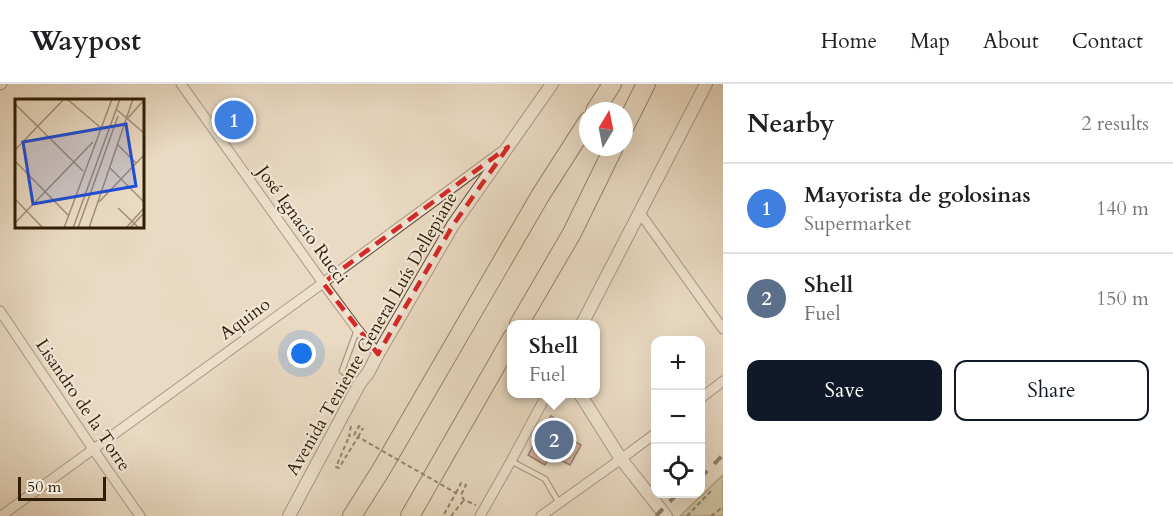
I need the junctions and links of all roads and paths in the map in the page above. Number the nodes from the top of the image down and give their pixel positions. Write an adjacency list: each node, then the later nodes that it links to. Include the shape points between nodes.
1 (181, 84): 12 (street, José Ignacio Rucci)
2 (552, 84): 9 (street, Avenida Teniente General Luís Dellepiane)
3 (612, 84): 6 (highway)
4 (646, 84): 7 (highway)
5 (705, 84): 11 (street)
6 (601, 102)
7 (633, 110)
8 (579, 136): 42 (highway)
9 (508, 147): 12 (street, Aquino); 19 (street, Avenida Teniente General Luís Dellepiane, via 453,225)
10 (610, 156): 14 (highway)
11 (640, 213): 15 (street); 17 (street)
12 (323, 283): 16 (street, José Ignacio Rucci); 29 (street, Aquino)
13 (0, 311): 29 (street, Lisandro de la Torre)
14 (521, 320)
15 (584, 320)
16 (357, 329): 19 (street, José Ignacio Rucci); 21 (lane, via 342,371)
17 (723, 329)
18 (507, 347): 43 (highway)
19 (378, 354): 21 (street, Avenida Teniente General Luís Dellepiane)
20 (723, 381): 22 (street)
21 (360, 383): 41 (street, Avenida Teniente General Luís Dellepiane)
22 (705, 395)
23 (544, 398): 31 (street)
24 (583, 398): 30 (street)
25 (354, 435): 26 (path, via 359,426 363,428)
26 (358, 436): 28 (path, bridge, via 339,468 336,467); 32 (path, bridge)
27 (651, 437): 30 (street)
28 (349, 438)
29 (93, 449): 39 (street, Aquino); 40 (street, Lisandro de la Torre)
30 (621, 459): 35 (street); 47 (street)
31 (511, 461): 35 (lane, via 545,479); 37 (street)
32 (456, 491): 34 (path, via 461,483 466,485 461,495); 44 (path, bridge)
33 (711, 491): 48 (path)
34 (463, 501): 37 (path); 45 (path)
35 (559, 503): 46 (street)
36 (723, 507): 38 (path)
37 (482, 514)
38 (712, 515)
39 (1, 516)
40 (140, 516)
41 (289, 516)
42 (351, 516)
43 (410, 516)
44 (443, 516)
45 (450, 516)
46 (541, 516)
47 (666, 516)
48 (687, 516)

